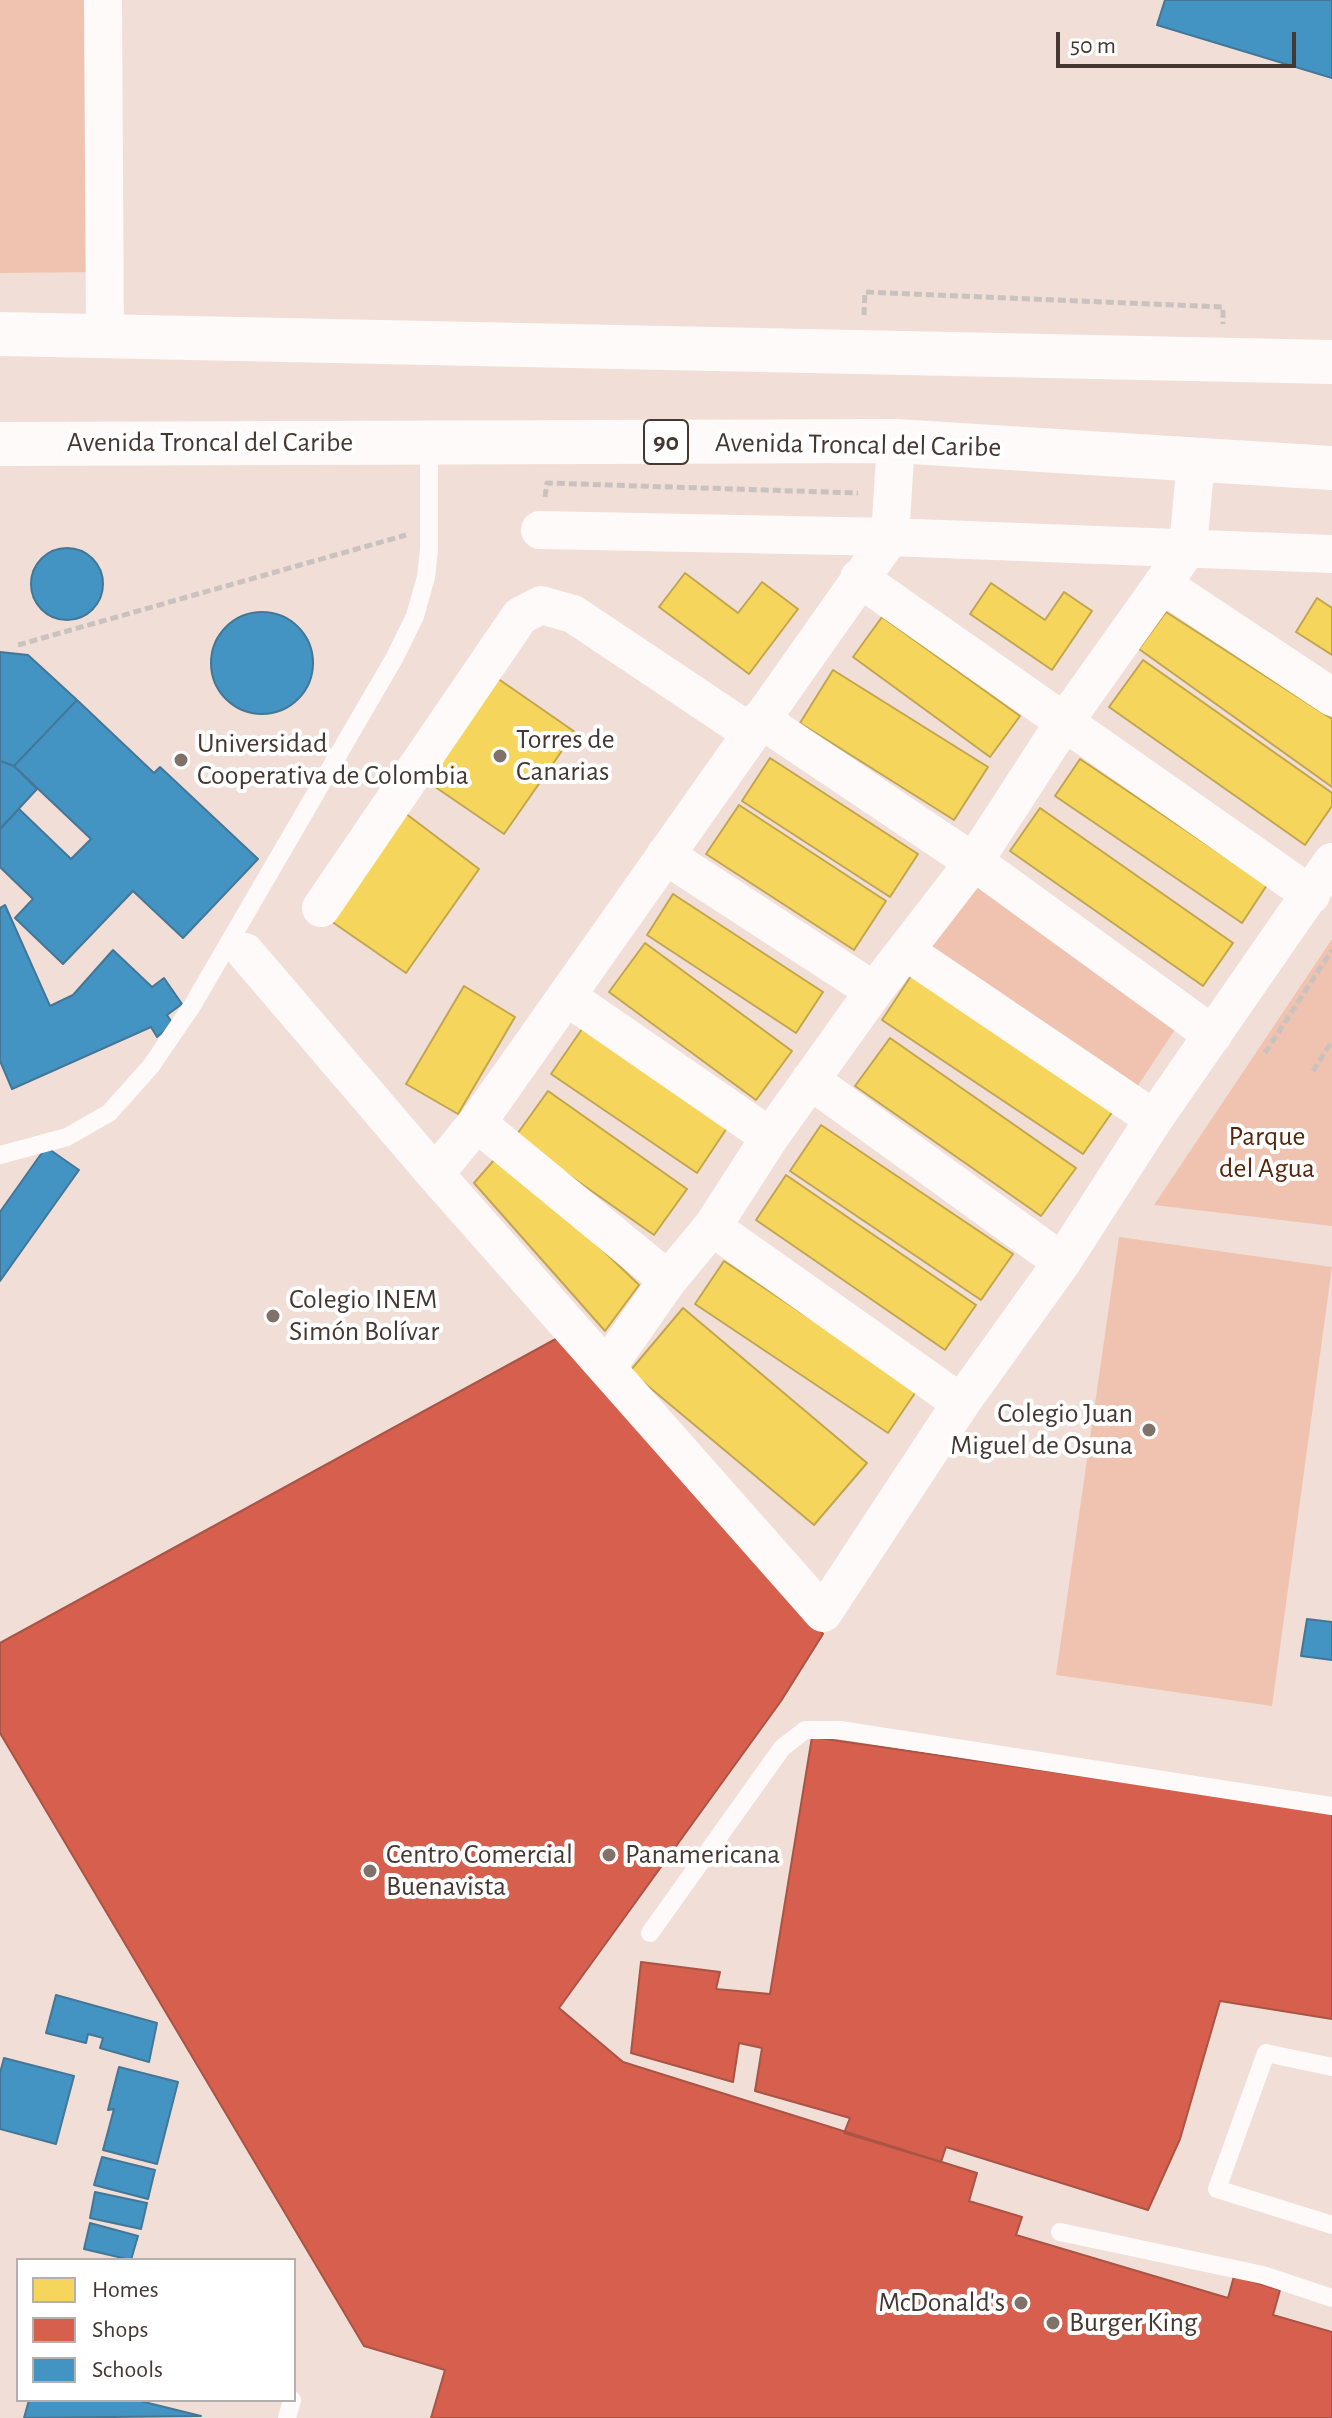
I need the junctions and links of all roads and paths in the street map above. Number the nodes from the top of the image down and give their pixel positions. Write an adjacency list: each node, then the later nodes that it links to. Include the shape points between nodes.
1 (103, 0): 5 (street)
2 (865, 292): 3 (path, via 1223,307)
3 (1223, 325)
4 (0, 334): 5 (highway)
5 (105, 335): 6 (highway)
6 (1332, 362)
7 (896, 441): 8 (highway, Avenida Troncal del Caribe / 90); 10 (highway, Avenida Troncal del Caribe / 90); 15 (street)
8 (429, 443): 9 (highway, Avenida Troncal del Caribe / 90); 13 (lane)
9 (0, 444)
10 (1196, 459): 11 (highway, Avenida Troncal del Caribe / 90); 16 (street)
11 (1332, 468)
12 (858, 494): 14 (path, via 547,483)
13 (430, 528): 20 (path); 42 (lane, via 426,577 395,657 171,1040 129,1091 88,1127)
14 (540, 530): 15 (street)
15 (890, 537): 16 (street); 18 (street)
16 (1188, 548): 17 (street); 19 (street)
17 (1332, 554)
18 (859, 578): 22 (street); 23 (street)
19 (1162, 584): 21 (street); 22 (street)
20 (18, 645)
21 (1332, 697)
22 (1065, 721): 26 (street); 27 (street)
23 (755, 726): 24 (street); 26 (street); 28 (street, via 573,614 541,605 520,616)
24 (665, 855): 32 (street); 33 (street)
25 (1332, 862): 27 (street)
26 (973, 863): 31 (street); 34 (street)
27 (1311, 895): 34 (street)
28 (321, 908)
29 (1332, 950): 36 (path)
30 (245, 952): 43 (street)
31 (907, 952): 32 (street); 39 (street)
32 (874, 991): 38 (street)
33 (566, 996): 40 (street); 41 (street)
34 (1213, 1035): 39 (street)
35 (1332, 1041): 37 (path)
36 (1265, 1053)
37 (1313, 1071)
38 (810, 1080): 41 (street); 45 (street)
39 (1154, 1119): 45 (street)
40 (477, 1123): 43 (street); 46 (street)
41 (770, 1137): 44 (street)
42 (0, 1155)
43 (435, 1174): 47 (street)
44 (712, 1227): 46 (street); 48 (street)
45 (1062, 1262): 48 (street)
46 (668, 1280): 47 (street)
47 (607, 1367): 48 (street, via 823,1613)
48 (961, 1403)
49 (1332, 1806): 50 (lane, via 840,1730 805,1730 782,1748)
50 (650, 1933)
51 (1332, 2067): 52 (lane, via 1266,2053 1217,2189)
52 (1332, 2225)
53 (1060, 2232): 54 (lane, via 1263,2275)
54 (1332, 2298)

